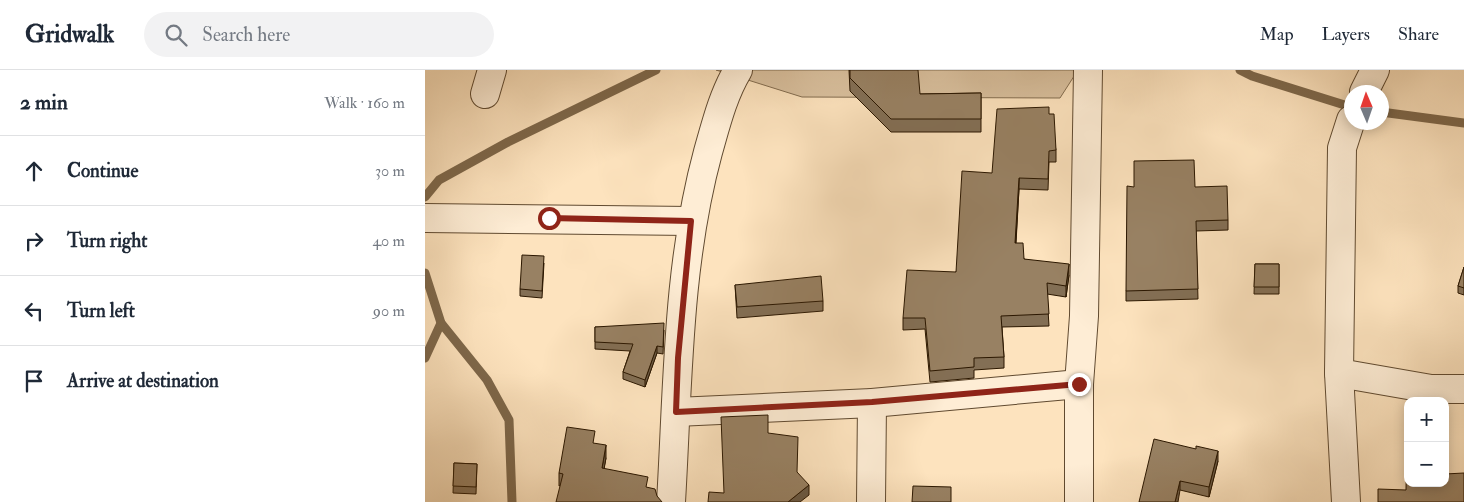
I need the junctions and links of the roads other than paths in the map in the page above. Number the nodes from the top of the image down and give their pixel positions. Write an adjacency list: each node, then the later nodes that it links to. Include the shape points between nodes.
1 (737, 70): 7 (street, via 728,86 717,122)
2 (1088, 70): 9 (street, via 1084,316)
3 (1375, 70): 4 (street)
4 (1367, 85)
5 (1348, 130): 8 (street, via 1342,148)
6 (425, 218): 7 (street)
7 (691, 221): 12 (street)
8 (1339, 373): 10 (street, via 1431,389); 16 (street)
9 (1079, 384): 11 (street); 15 (street)
10 (1464, 389)
11 (872, 402): 12 (street); 14 (street)
12 (676, 412): 13 (street)
13 (671, 502)
14 (871, 502)
15 (1079, 502)
16 (1346, 502)

